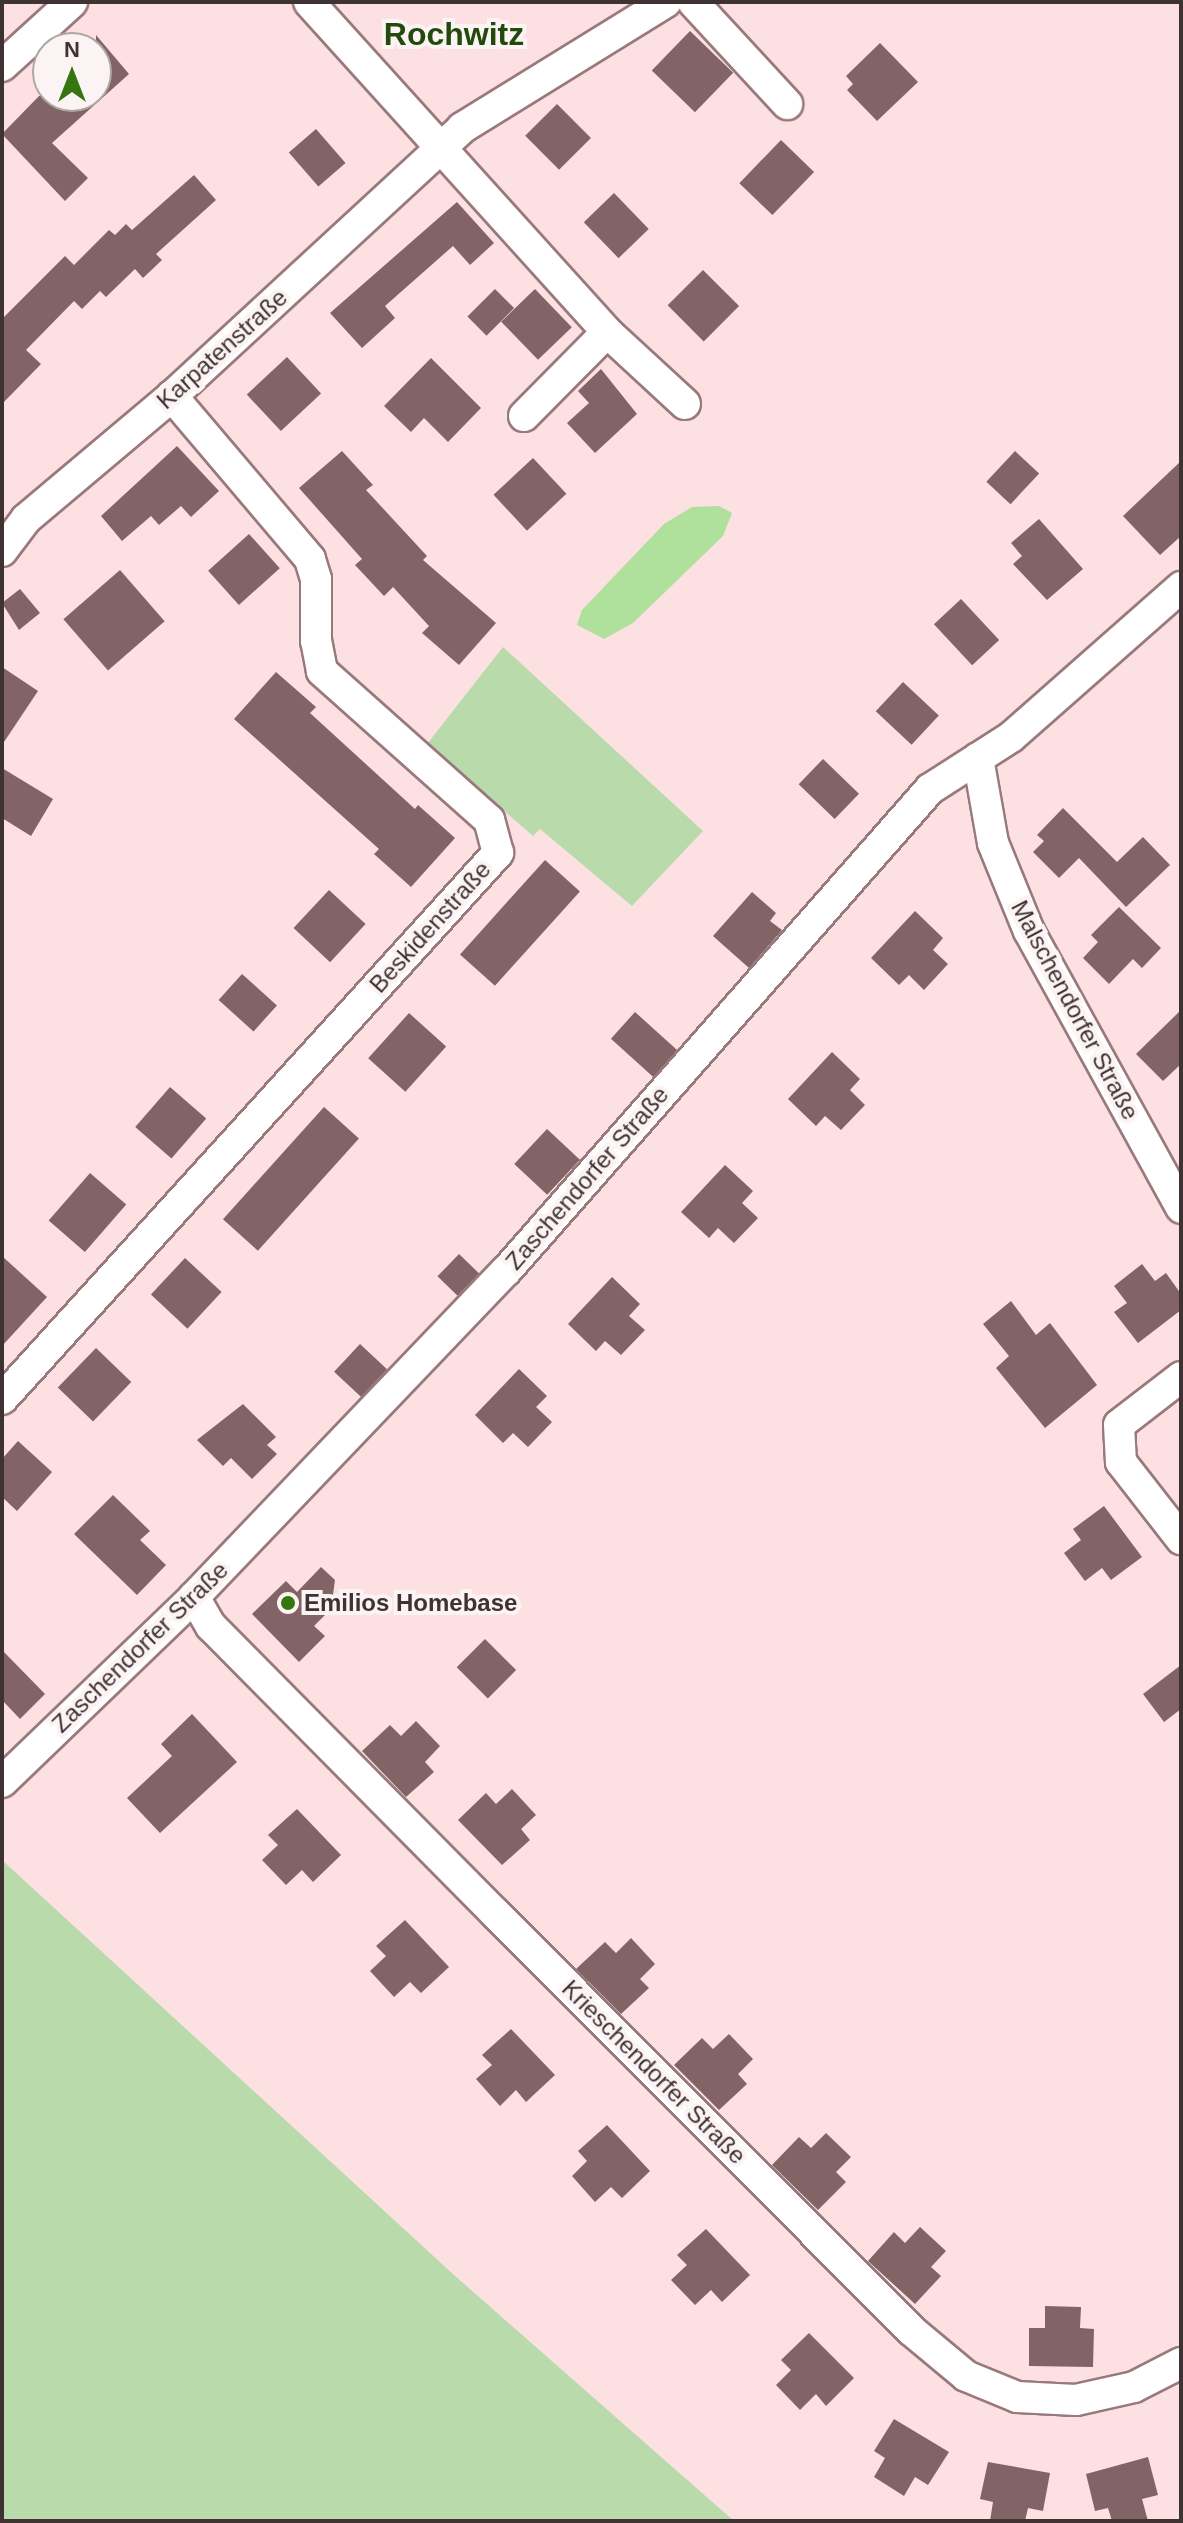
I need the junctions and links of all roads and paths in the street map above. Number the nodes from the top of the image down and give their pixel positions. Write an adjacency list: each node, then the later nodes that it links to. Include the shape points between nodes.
1 (72, 2): 5 (street)
2 (309, 2): 7 (street)
3 (666, 2): 7 (street, Karpatenstraße, via 462,128)
4 (693, 2): 6 (street)
5 (2, 66)
6 (787, 104)
7 (442, 147): 8 (street); 9 (street, Karpatenstraße)
8 (607, 332): 10 (street); 11 (street)
9 (172, 396): 12 (street, Karpatenstraße, via 26,519); 17 (street, Beskidenstraße, via 310,559 322,671 489,820 498,853)
10 (685, 404)
11 (524, 416)
12 (2, 551)
13 (1181, 587): 14 (street, Zaschendorfer Straße, via 1011,737)
14 (978, 758): 15 (street, Malschendorfer Straße, via 993,843 1029,931); 19 (street, Zaschendorfer Straße, via 930,789 506,1271)
15 (1181, 1208)
16 (1181, 1377): 18 (street, via 1119,1425 1121,1462)
17 (2, 1399)
18 (1181, 1539)
19 (194, 1597): 20 (street, Zaschendorfer Straße); 21 (street, Krieschendorfer Straße, via 211,1626 912,2331 966,2376 1017,2397 1076,2400 1134,2387)
20 (2, 1782)
21 (1181, 2363)

